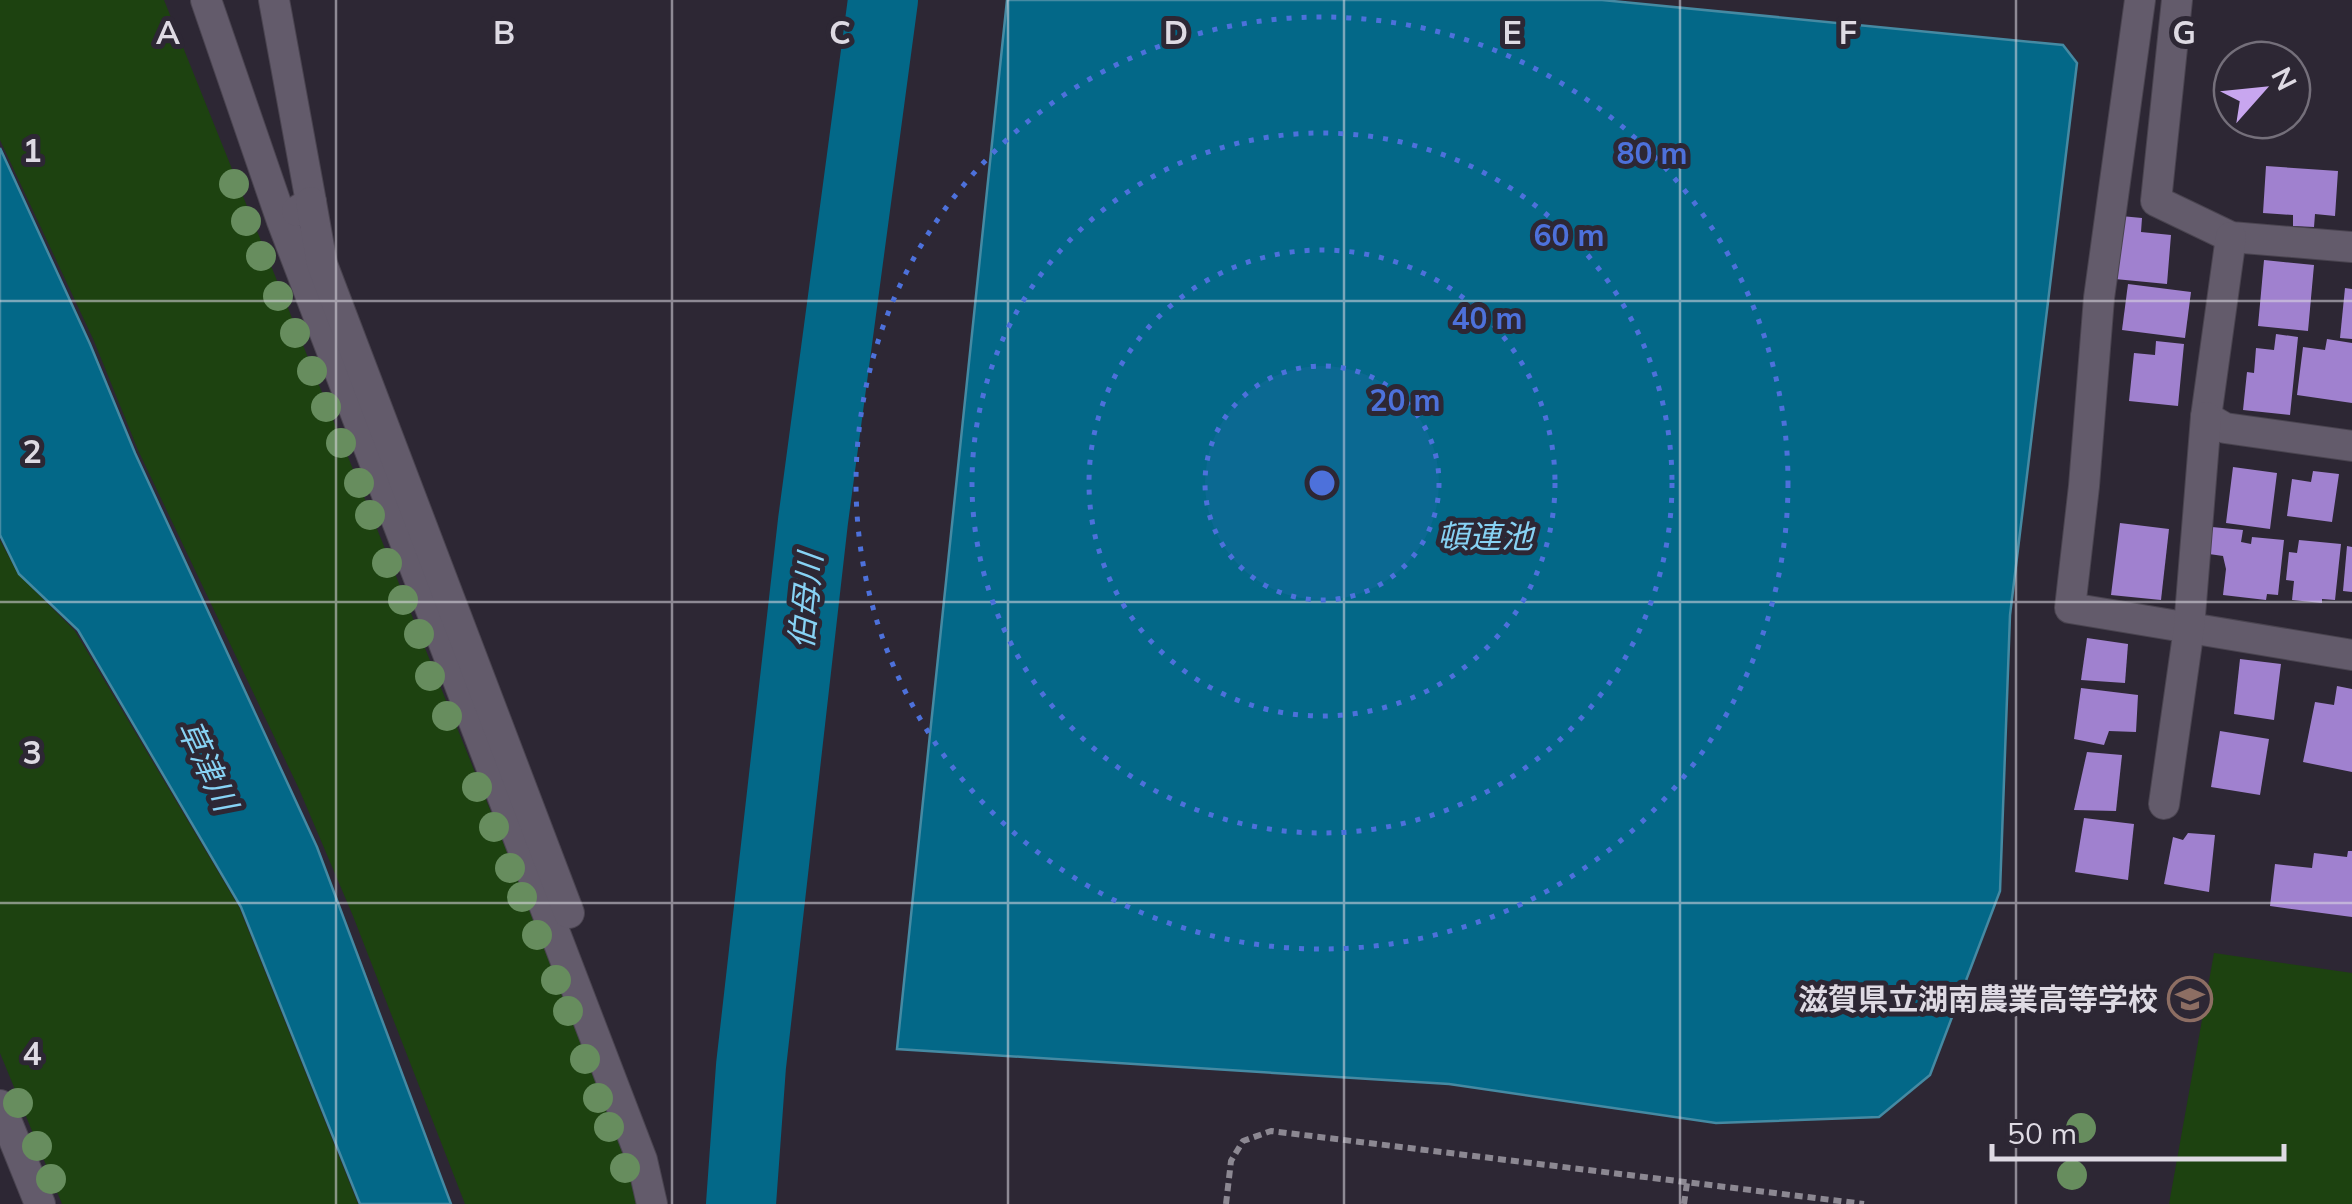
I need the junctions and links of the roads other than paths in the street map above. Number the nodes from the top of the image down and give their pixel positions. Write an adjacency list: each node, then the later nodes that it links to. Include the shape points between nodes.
1 (206, 0): 6 (street)
2 (274, 0): 5 (street)
3 (2140, 0): 11 (street, via 2099,298 2070,608)
4 (2177, 0): 7 (street, via 2156,200)
5 (311, 202): 6 (street); 15 (street, via 322,264)
6 (282, 222): 15 (street)
7 (2231, 238): 8 (street); 9 (street)
8 (2352, 247)
9 (2206, 416): 10 (street, via 2225,428); 11 (street)
10 (2352, 446)
11 (2189, 628): 12 (street); 13 (street)
12 (2352, 656)
13 (2164, 804)
14 (0, 1105): 16 (street)
15 (649, 1152): 17 (street); 18 (street)
16 (40, 1204)
17 (652, 1204)
18 (672, 1204)

